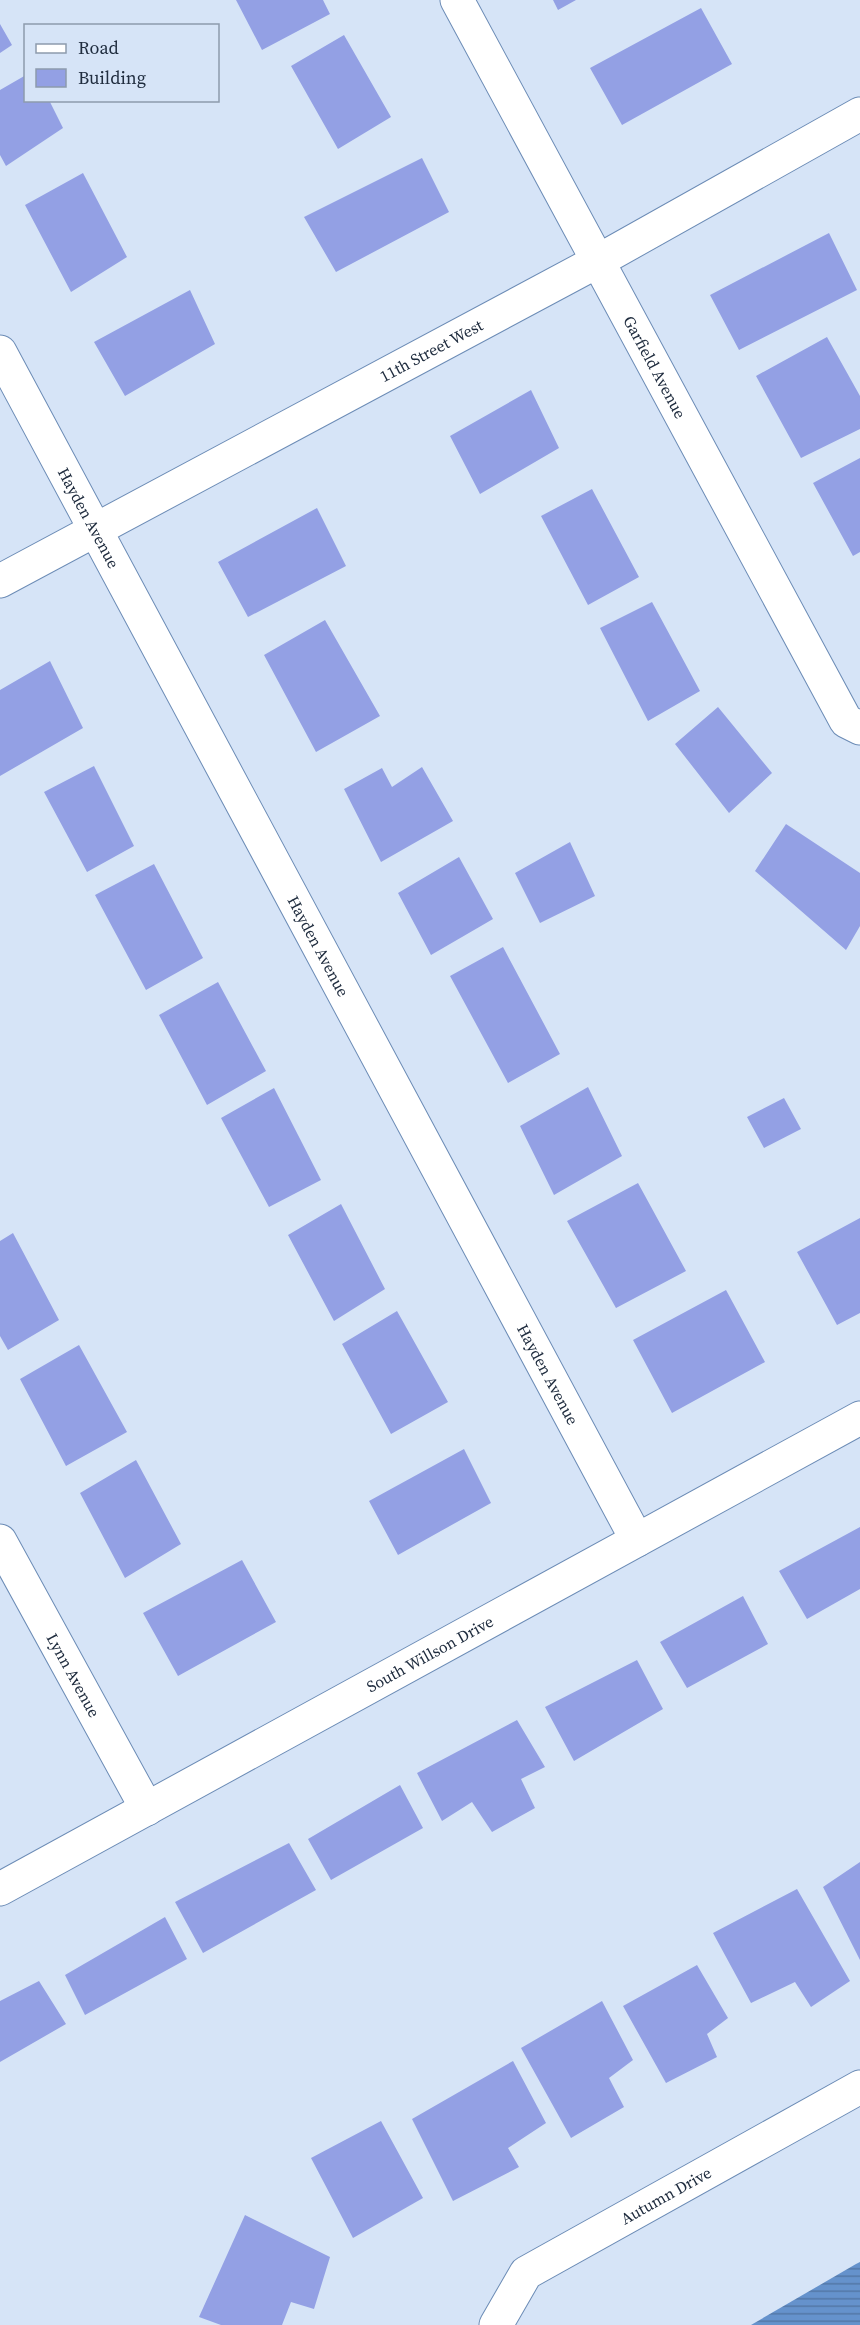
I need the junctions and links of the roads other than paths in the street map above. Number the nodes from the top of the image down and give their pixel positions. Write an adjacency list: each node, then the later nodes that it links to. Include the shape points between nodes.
1 (457, 0): 3 (street, Garfield Avenue)
2 (860, 114): 3 (street, 11th Street West)
3 (598, 261): 5 (street, 11th Street West); 7 (street, Garfield Avenue, via 846,720)
4 (0, 352): 5 (street, Hayden Avenue)
5 (97, 530): 6 (street, 11th Street West); 9 (street, Hayden Avenue)
6 (0, 581)
7 (860, 728)
8 (860, 1418): 9 (street, South Willson Drive)
9 (637, 1540): 11 (street, South Willson Drive)
10 (0, 1541): 11 (street, Lynn Avenue)
11 (147, 1809): 12 (street, South Willson Drive)
12 (0, 1889)
13 (860, 2087): 14 (street, Autumn Drive, via 526,2273)
14 (496, 2325)

